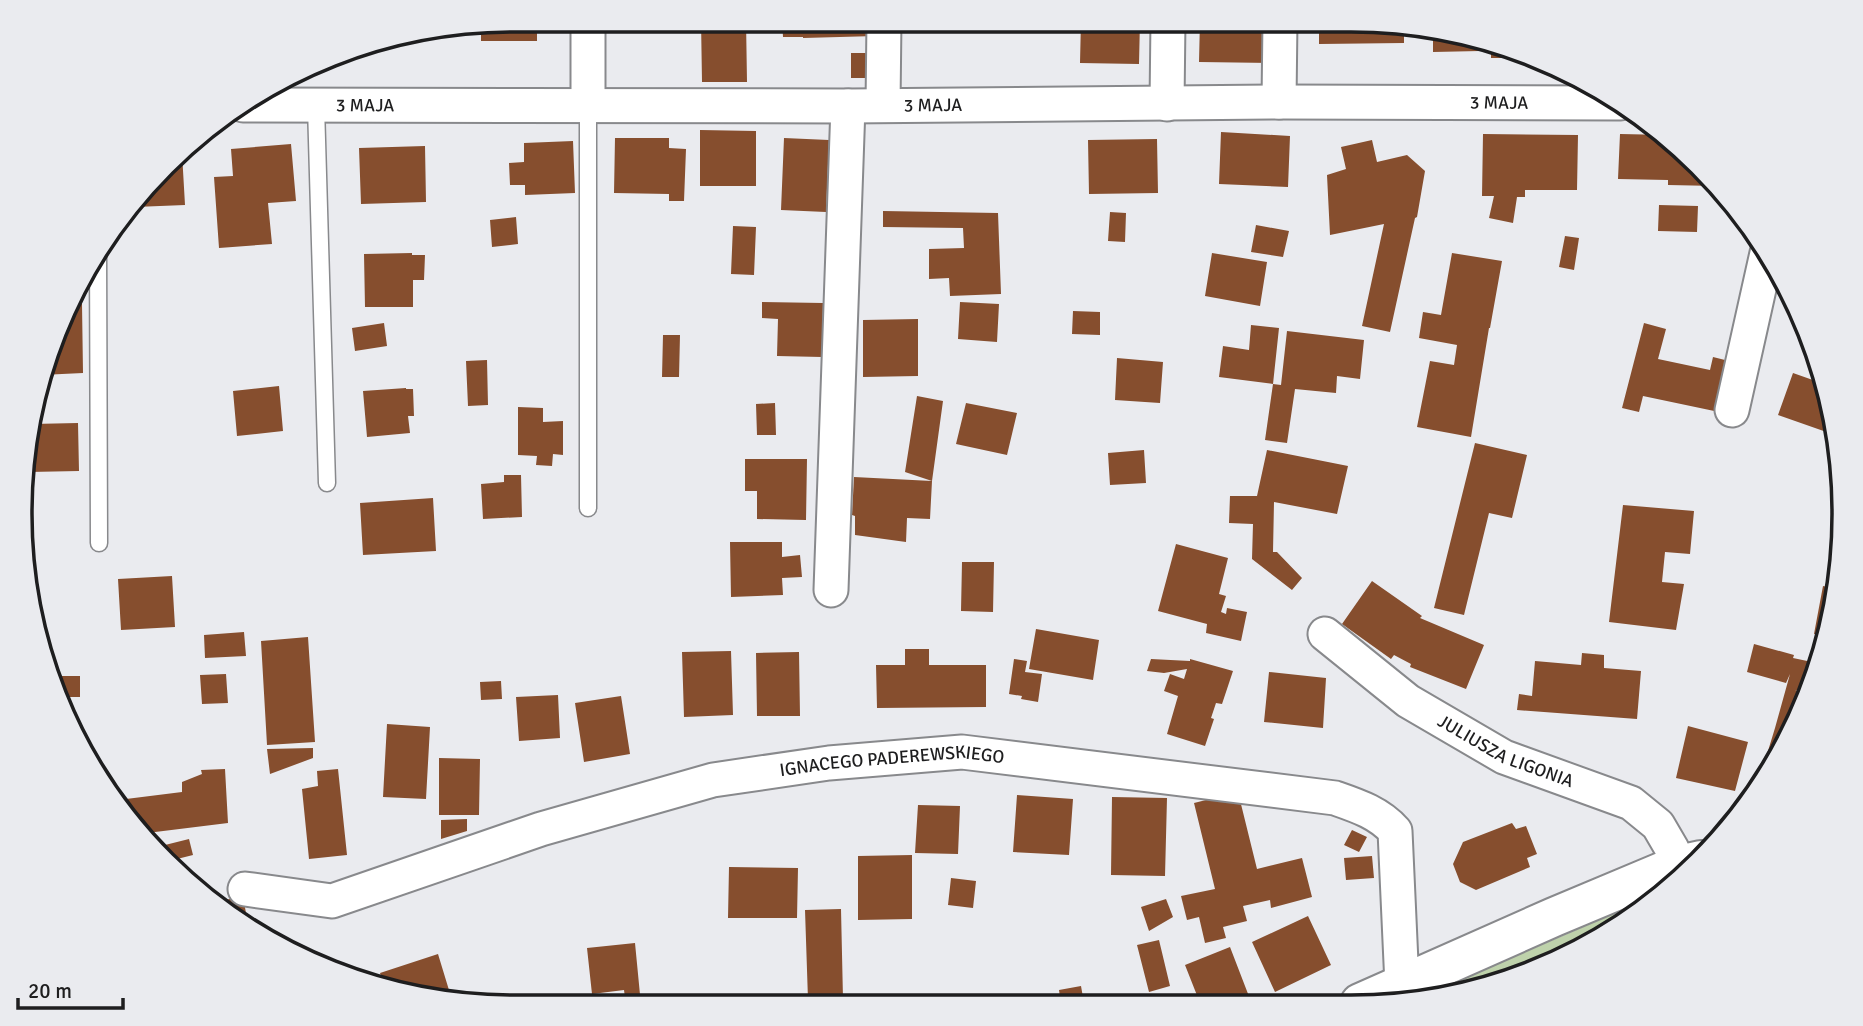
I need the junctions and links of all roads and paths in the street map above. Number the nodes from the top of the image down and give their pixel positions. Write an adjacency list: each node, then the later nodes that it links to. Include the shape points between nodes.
1 (588, 32): 11 (street)
2 (884, 32): 9 (street)
3 (1168, 32): 8 (street)
4 (1280, 32): 6 (street)
5 (263, 102): 10 (street, 3 MAJA)
6 (1279, 102): 7 (street, 3 MAJA); 8 (street, 3 MAJA)
7 (1602, 103)
8 (1167, 104): 9 (street, 3 MAJA)
9 (883, 105): 12 (street, 3 MAJA)
10 (316, 106): 11 (street, 3 MAJA); 16 (lane)
11 (588, 106): 12 (street, 3 MAJA); 17 (lane)
12 (848, 106): 19 (street)
13 (1764, 267): 15 (street)
14 (98, 269): 18 (lane)
15 (1732, 410)
16 (327, 483)
17 (588, 508)
18 (99, 543)
19 (831, 590)
20 (1325, 634): 21 (street, JULIUSZA LIGONIA, via 1408,701 1504,757 1631,803 1658,825)
21 (1684, 859)
22 (1673, 870): 24 (street)
23 (245, 889): 24 (street, IGNACEGO PADEREWSKIEGO, via 332,901 541,830 713,780 829,763 962,752 1335,797 1368,810 1395,831)
24 (1402, 985): 25 (street)
25 (1384, 993)

